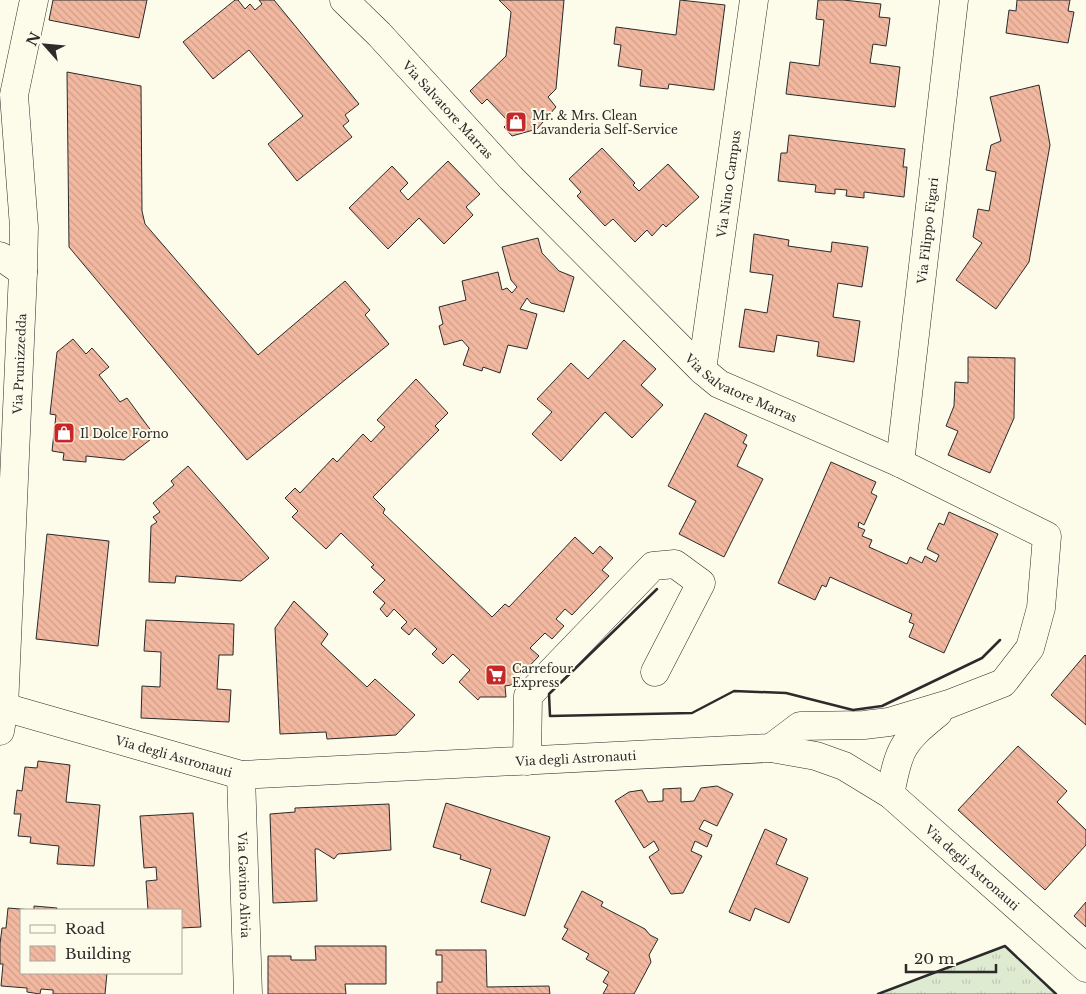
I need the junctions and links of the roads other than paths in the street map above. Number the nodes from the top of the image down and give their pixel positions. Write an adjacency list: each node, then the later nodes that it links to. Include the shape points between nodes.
1 (34, 0): 5 (street, Via Prunizzedda)
2 (344, 0): 8 (street, Via Salvatore Marras, via 511,178)
3 (754, 0): 8 (street, Via Nino Campus)
4 (954, 0): 9 (street, Via Filippo Figari)
5 (7, 105): 7 (street, Via Prunizzedda, via 24,226)
6 (0, 256): 7 (street)
7 (23, 272): 12 (street, Via Prunizzedda)
8 (702, 370): 9 (street, Via Salvatore Marras, via 719,384)
9 (900, 463): 11 (street, Via Salvatore Marras, via 1047,536 1040,608 1030,648 1003,683)
10 (655, 672): 14 (street, via 701,583 675,564 653,566 528,696)
11 (950, 704): 13 (street, Via Salvatore Marras, via 889,722 800,726); 16 (street, Via Salvatore Marras, via 909,737 898,757)
12 (1, 715): 15 (street, Via degli Astronauti)
13 (771, 748): 14 (street, Via degli Astronauti); 16 (street, Via degli Astronauti, via 816,756 844,766)
14 (528, 761): 15 (street, Via degli Astronauti)
15 (241, 775): 18 (street, Via Gavino Alivia)
16 (890, 794): 17 (street, Via degli Astronauti)
17 (1086, 968)
18 (248, 994)

